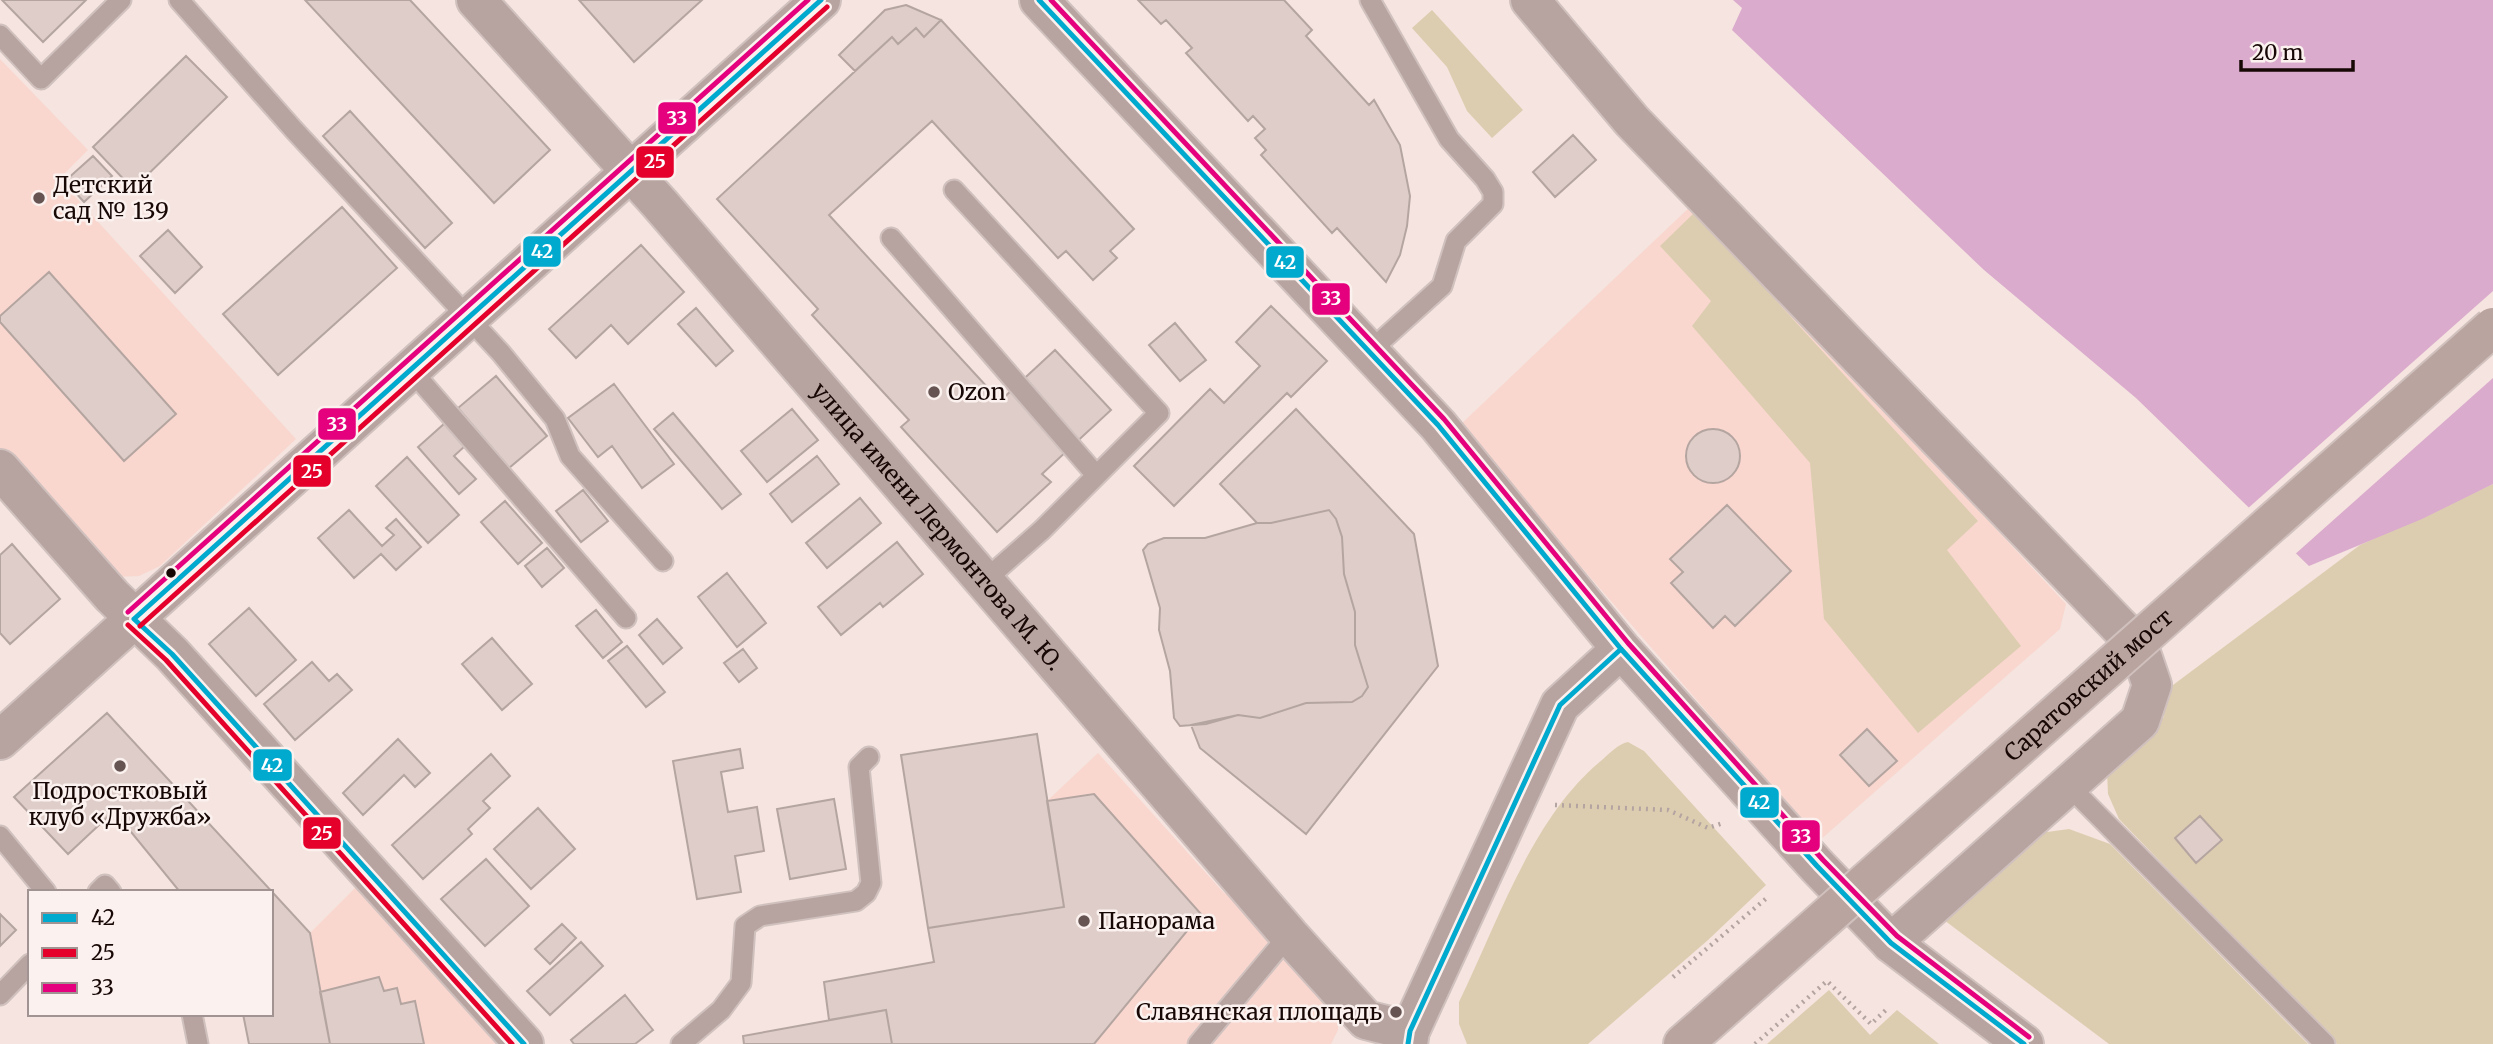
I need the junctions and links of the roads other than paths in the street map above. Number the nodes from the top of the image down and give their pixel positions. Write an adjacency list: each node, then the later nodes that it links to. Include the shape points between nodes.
1 (121, 0): 8 (lane, via 41,79)
2 (179, 0): 12 (lane)
3 (476, 0): 9 (street, улица имени Лермонтова М. Ю.)
4 (821, 0): 9 (street)
5 (1039, 0): 14 (street)
6 (1370, 0): 14 (lane, via 1449,139 1493,192 1493,204 1456,241 1441,286)
7 (1530, 0): 25 (street, via 1632,121 2139,647 2152,685 2140,720)
8 (0, 35)
9 (629, 172): 12 (street); 19 (street, улица имени Лермонтова М. Ю.)
10 (954, 190): 17 (lane, via 1159,413)
11 (891, 238): 17 (lane)
12 (467, 317): 15 (street); 18 (lane, via 555,419 570,456)
13 (2493, 327): 34 (main road, Саратовский мост, bridge)
14 (1369, 352): 22 (street, via 1438,425)
15 (412, 371): 20 (lane); 21 (street)
16 (0, 469): 21 (street)
17 (1096, 475): 19 (lane)
18 (663, 561)
19 (984, 581): 28 (street, улица имени Лермонтова М. Ю.)
20 (626, 618)
21 (134, 619): 23 (street); 37 (street, via 172,654)
22 (1622, 649): 29 (street, via 1745,789); 35 (street, via 1560,705)
23 (0, 740)
24 (869, 757): 38 (lane, via 859,767 871,883 866,893 856,901 760,916 745,926 741,983 721,1010)
25 (2067, 784): 29 (street); 41 (lane)
26 (0, 836): 27 (lane)
27 (44, 890)
28 (1289, 935): 33 (street, улица имени Лермонтова М. Ю.); 39 (lane)
29 (1891, 943): 40 (street)
30 (28, 966): 31 (lane)
31 (0, 995)
32 (191, 1016): 36 (lane)
33 (1364, 1032): 35 (street, улица имени Лермонтова М. Ю.)
34 (1695, 1034)
35 (1411, 1040)
36 (198, 1044)
37 (524, 1044)
38 (681, 1044)
39 (1198, 1044)
40 (2024, 1044)
41 (2325, 1044)

